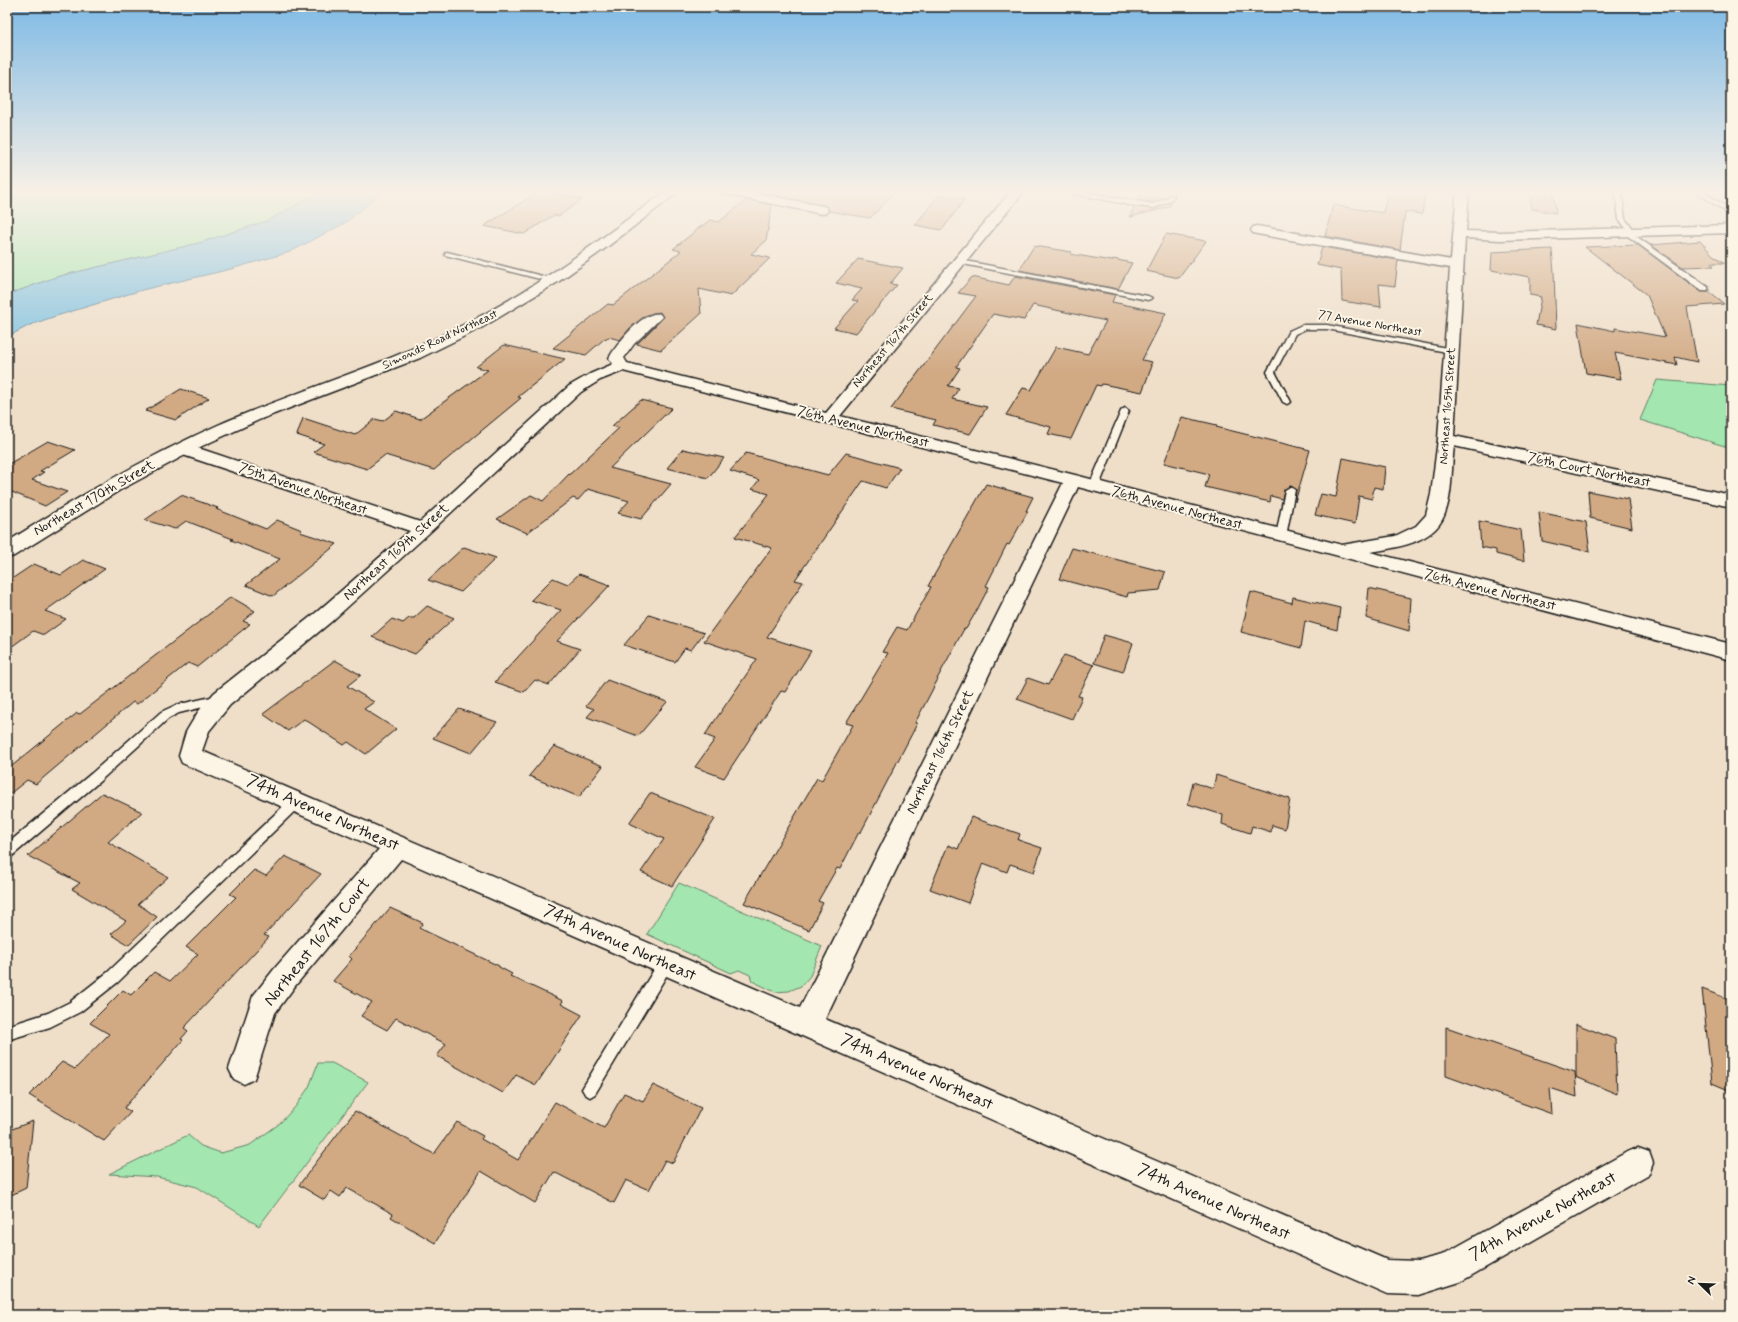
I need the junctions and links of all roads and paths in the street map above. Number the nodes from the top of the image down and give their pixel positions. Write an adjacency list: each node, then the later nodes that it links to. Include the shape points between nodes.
1 (591, 252): 9 (main road, Simonds Road Northeast)
2 (968, 252): 7 (street, Northeast 167th Street)
3 (1381, 252): 8 (street)
4 (1458, 252): 8 (street, Northeast 165th Street)
5 (1655, 252): 10 (lane)
6 (447, 254): 9 (lane)
7 (960, 262): 11 (lane); 17 (street, Northeast 167th Street)
8 (1457, 265): 13 (street, Northeast 165th Street)
9 (552, 280): 19 (main road, Simonds Road Northeast, via 501,312 438,343 396,362 264,412)
10 (1705, 289)
11 (1148, 298)
12 (654, 317): 14 (street, via 621,349 616,358)
13 (1452, 351): 15 (lane, 77 Avenue Northeast, via 1327,327 1305,327 1292,333 1271,372); 18 (street, Northeast 165th Street)
14 (622, 366): 17 (street, 76th Avenue Northeast); 23 (street, Northeast 169th Street, via 575,389)
15 (1287, 402)
16 (1125, 411): 20 (lane)
17 (829, 419): 20 (street, 76th Avenue Northeast)
18 (1446, 439): 22 (street, 76th Court Northeast); 26 (street, Northeast 165th Street, via 1435,516 1423,530 1399,541)
19 (183, 448): 23 (street, 75th Avenue Northeast); 25 (main road, Northeast 170th Street, via 117,483)
20 (1083, 483): 24 (street, 76th Avenue Northeast); 34 (street, Northeast 166th Street)
21 (1290, 490): 24 (lane)
22 (1731, 501)
23 (423, 529): 28 (street, Northeast 169th Street, via 325,616)
24 (1281, 536): 26 (street, 76th Avenue Northeast)
25 (7, 551)
26 (1340, 551): 27 (street, 76th Avenue Northeast)
27 (1731, 652)
28 (222, 699): 29 (street, Northeast 169th Street, via 198,730 192,742); 32 (lane, via 176,709 165,715)
29 (190, 756): 30 (street, 74th Avenue Northeast)
30 (296, 802): 31 (street, 74th Avenue Northeast); 35 (lane, via 113,978 75,1007 50,1020)
31 (397, 846): 33 (street, 74th Avenue Northeast); 36 (street, Northeast 167th Court, via 263,1006)
32 (7, 852)
33 (666, 963): 34 (street, 74th Avenue Northeast); 37 (lane)
34 (807, 1025): 38 (street, 74th Avenue Northeast, via 1387,1277 1418,1278 1448,1270)
35 (7, 1033)
36 (244, 1069)
37 (590, 1089)
38 (1638, 1163)

